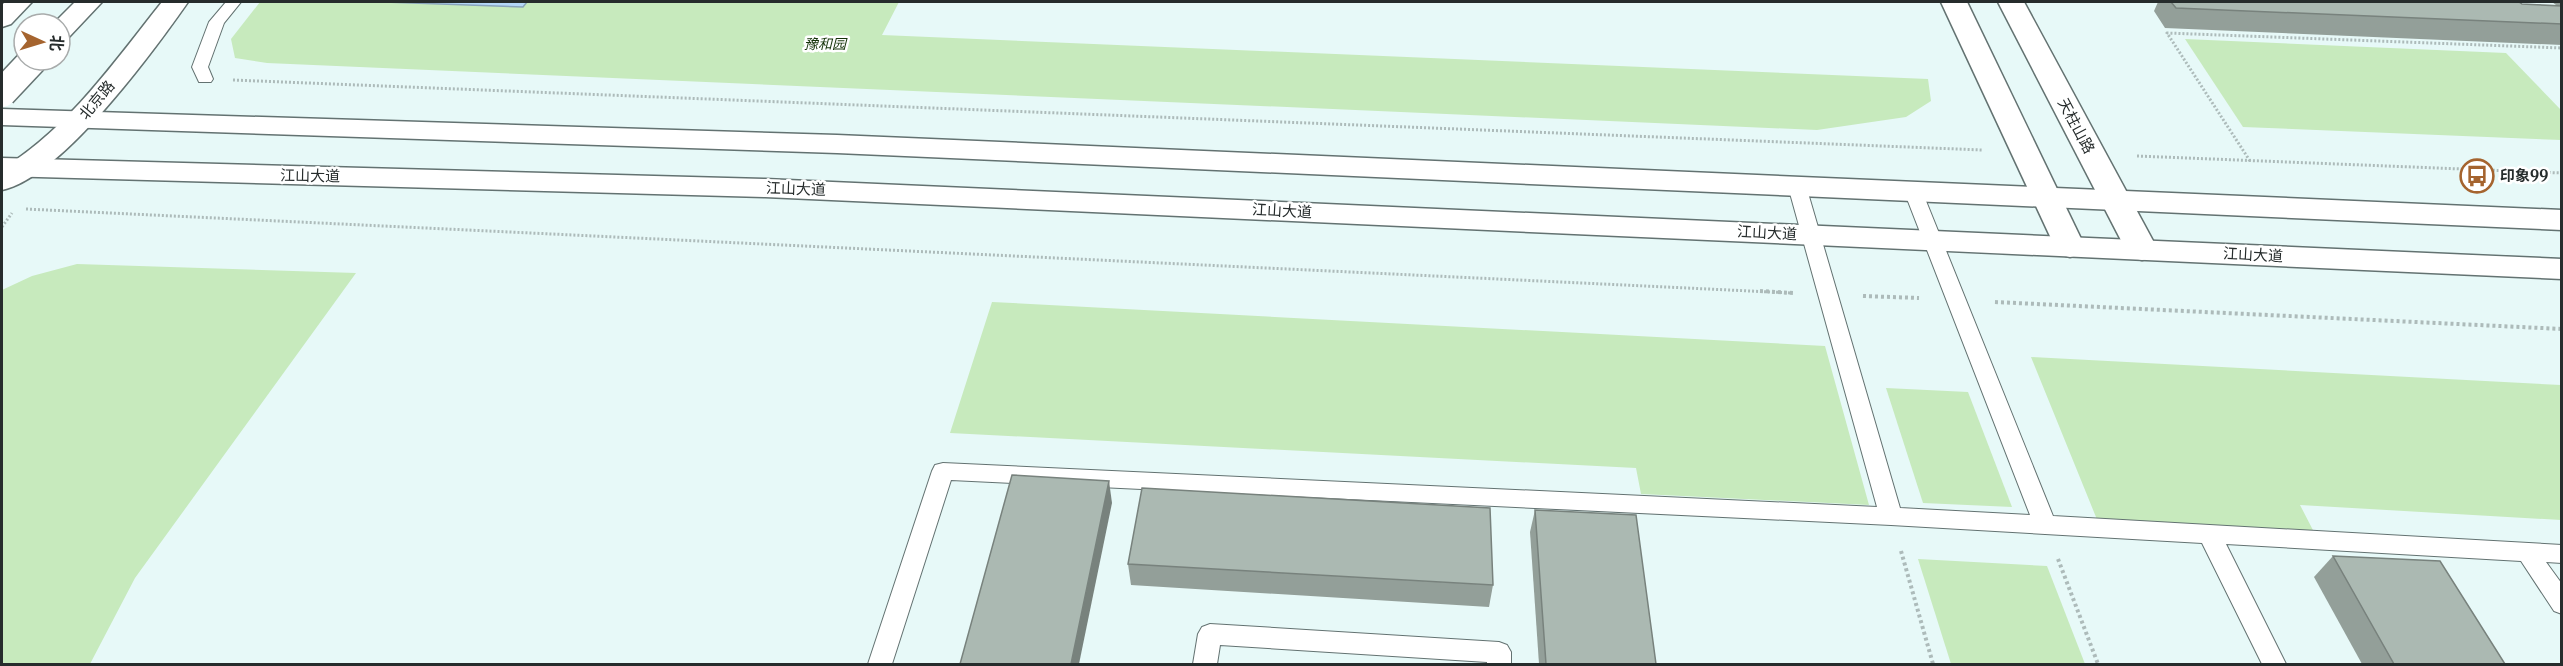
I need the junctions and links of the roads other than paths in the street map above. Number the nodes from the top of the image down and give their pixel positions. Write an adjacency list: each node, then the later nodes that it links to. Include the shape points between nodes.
1 (19, 2): 7 (main road)
2 (89, 2): 8 (main road)
3 (175, 2): 13 (main road, 北京路)
4 (1953, 2): 17 (main road)
5 (2011, 2): 18 (main road, 天柱山路)
6 (231, 5): 10 (lane, via 217,22 200,67)
7 (2, 19)
8 (72, 20)
9 (22, 72): 11 (main road, bridge)
10 (205, 79)
11 (2, 93)
12 (2, 117): 13 (main road)
13 (80, 121): 14 (main road, 北京路); 15 (main road, via 837,144)
14 (10, 172): 20 (main road, 江山大道, via 753,188)
15 (1797, 186): 16 (main road); 20 (lane)
16 (1913, 191): 17 (main road); 21 (lane)
17 (2046, 197): 18 (main road); 22 (main road)
18 (2115, 200): 19 (main road); 23 (main road, 天柱山路)
19 (2562, 220)
20 (1810, 235): 21 (main road, 江山大道); 25 (lane)
21 (1932, 240): 22 (main road, 江山大道); 26 (lane)
22 (2070, 247): 23 (main road, 江山大道)
23 (2142, 250): 24 (main road, 江山大道)
24 (2562, 269)
25 (1891, 516): 26 (lane); 31 (lane, via 944,471)
26 (2045, 524): 27 (lane)
27 (2209, 533): 28 (lane); 34 (lane)
28 (2527, 552): 29 (lane); 30 (lane)
29 (2562, 554)
30 (2562, 604)
31 (880, 664)
32 (1205, 664): 33 (lane, via 1210,633 1499,652)
33 (1499, 664)
34 (2274, 664)

